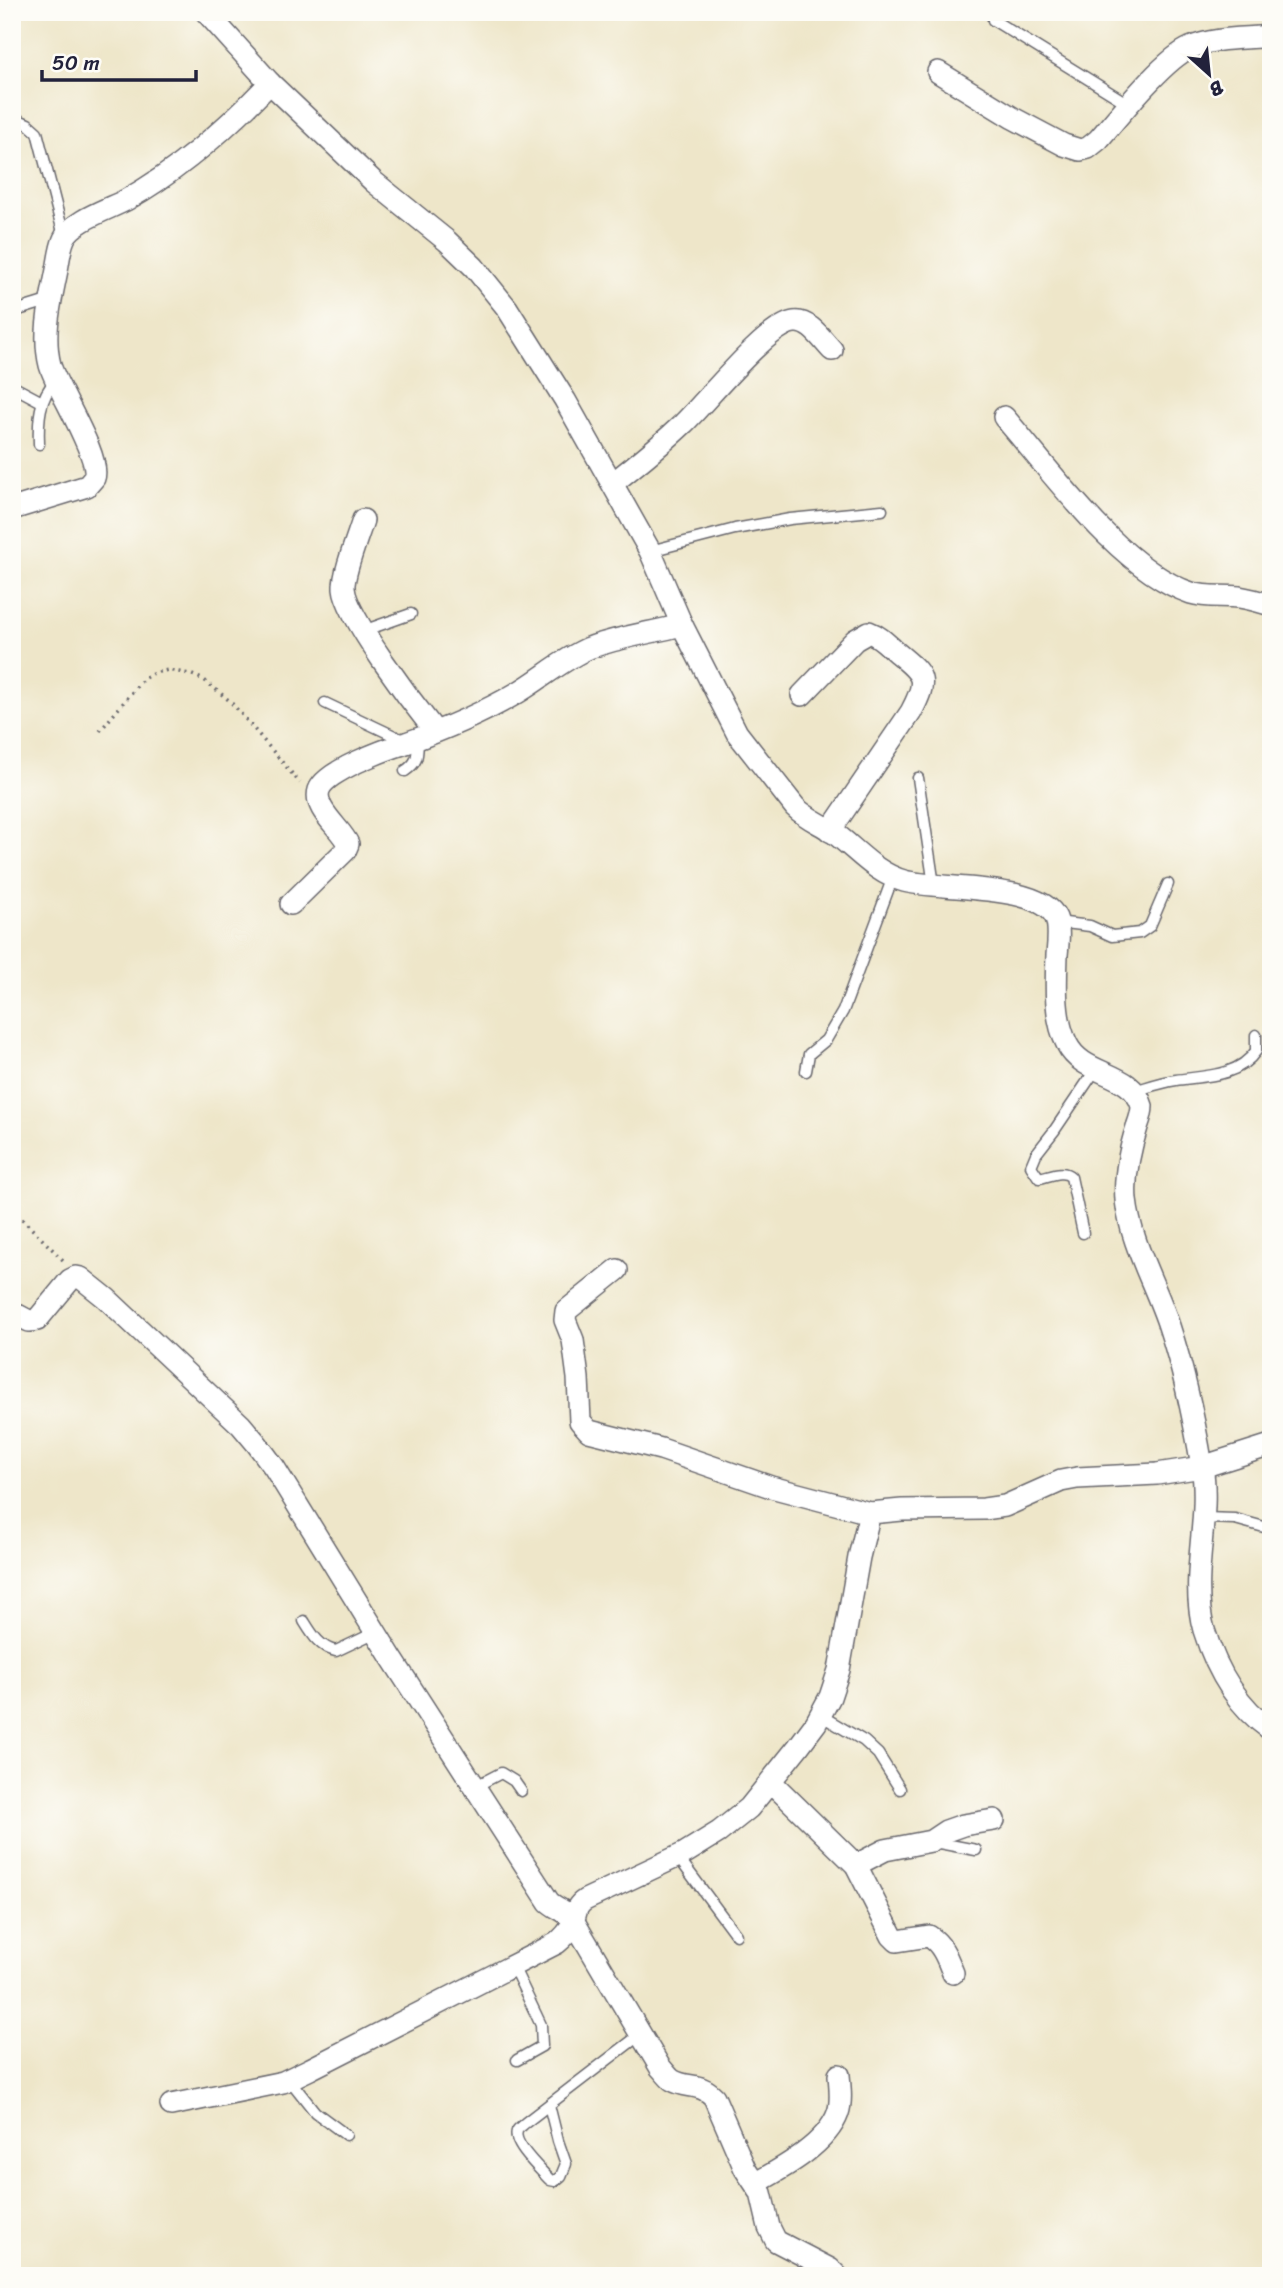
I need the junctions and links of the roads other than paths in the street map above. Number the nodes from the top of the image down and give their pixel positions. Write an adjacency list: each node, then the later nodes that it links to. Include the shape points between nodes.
1 (206, 12): 5 (street)
2 (993, 20): 6 (lane)
3 (1271, 36): 6 (street, via 1189,48 1168,63)
4 (938, 72): 6 (street, via 1013,118 1080,150 1098,140)
5 (270, 83): 8 (street, via 179,167 78,223); 17 (street, via 374,183 474,267 507,308)
6 (1130, 104)
7 (12, 117): 8 (lane, via 37,132)
8 (65, 237): 9 (street)
9 (51, 300): 10 (lane); 12 (street, via 47,338)
10 (12, 312)
11 (832, 350): 17 (street, via 806,323 780,328 734,368 682,425)
12 (56, 380): 14 (lane); 18 (street, via 83,435 94,478 87,486)
13 (12, 386): 14 (lane)
14 (42, 402): 16 (lane)
15 (1004, 417): 22 (street, via 1128,555 1191,593)
16 (39, 444)
17 (613, 483): 21 (street)
18 (12, 509)
19 (882, 510): 21 (lane, via 735,529)
20 (363, 520): 25 (street, via 344,587)
21 (650, 551): 24 (street)
22 (1271, 605)
23 (411, 614): 25 (lane)
24 (682, 625): 28 (street, via 585,650 515,694); 31 (street, via 737,733 795,807)
25 (363, 631): 28 (street)
26 (802, 695): 31 (street, via 855,640 869,632 920,675 921,694 911,712)
27 (325, 703): 28 (lane)
28 (419, 737): 29 (lane, via 415,764); 35 (street, via 385,748 321,786 319,804 348,844)
29 (405, 771)
30 (918, 778): 34 (lane)
31 (830, 831): 32 (street)
32 (892, 877): 34 (street); 39 (lane, via 843,1011 825,1040 809,1054)
33 (1168, 884): 36 (lane, via 1150,926 1140,933 1112,936 1090,926)
34 (934, 885): 36 (street, via 1025,896 1048,908)
35 (291, 904)
36 (1057, 922): 38 (street, via 1061,1031 1073,1054)
37 (1256, 1035): 40 (lane, via 1256,1051 1237,1069)
38 (1096, 1069): 40 (street); 41 (lane, via 1031,1166 1039,1178 1060,1172 1071,1177)
39 (806, 1071)
40 (1134, 1091): 45 (street, via 1142,1111 1126,1179 1130,1220 1169,1325)
41 (1083, 1233)
42 (617, 1270): 46 (street, via 566,1311 580,1420 585,1428)
43 (12, 1312): 50 (street, via 37,1320 76,1277 106,1298 257,1444)
44 (1271, 1445): 45 (street)
45 (1202, 1467): 46 (street, via 1061,1481 1005,1506 984,1509); 47 (street)
46 (870, 1513): 51 (street, via 839,1670)
47 (1204, 1518): 48 (lane, via 1235,1519); 52 (street, via 1200,1579 1205,1631 1229,1687)
48 (1264, 1527)
49 (304, 1621): 50 (lane, via 330,1650)
50 (376, 1632): 54 (street)
51 (820, 1715): 53 (street); 55 (lane, via 864,1741)
52 (1271, 1730)
53 (771, 1782): 60 (street, via 737,1818); 61 (street)
54 (476, 1786): 56 (lane, via 501,1773); 62 (street, via 549,1902)
55 (900, 1789)
56 (521, 1791)
57 (994, 1820): 58 (street, via 962,1825)
58 (931, 1841): 59 (lane); 61 (street, via 886,1850)
59 (976, 1850)
60 (678, 1857): 62 (street, via 578,1904); 63 (lane)
61 (856, 1865): 65 (street, via 892,1936 897,1941 929,1936 945,1952)
62 (573, 1920): 64 (street, via 557,1943); 66 (street)
63 (736, 1935)
64 (513, 1966): 67 (lane, via 542,2036 542,2046); 69 (street)
65 (953, 1973)
66 (641, 2034): 71 (lane); 73 (street, via 672,2080 708,2090 714,2097 745,2169)
67 (517, 2060)
68 (839, 2075): 73 (street, via 839,2110 834,2122 791,2163)
69 (289, 2079): 70 (street); 72 (lane, via 315,2112)
70 (172, 2105)
71 (549, 2105): 71 (lane, via 566,2164 555,2181 530,2158 516,2134)
72 (346, 2135)
73 (756, 2183): 74 (street, via 776,2241)
74 (837, 2276)

